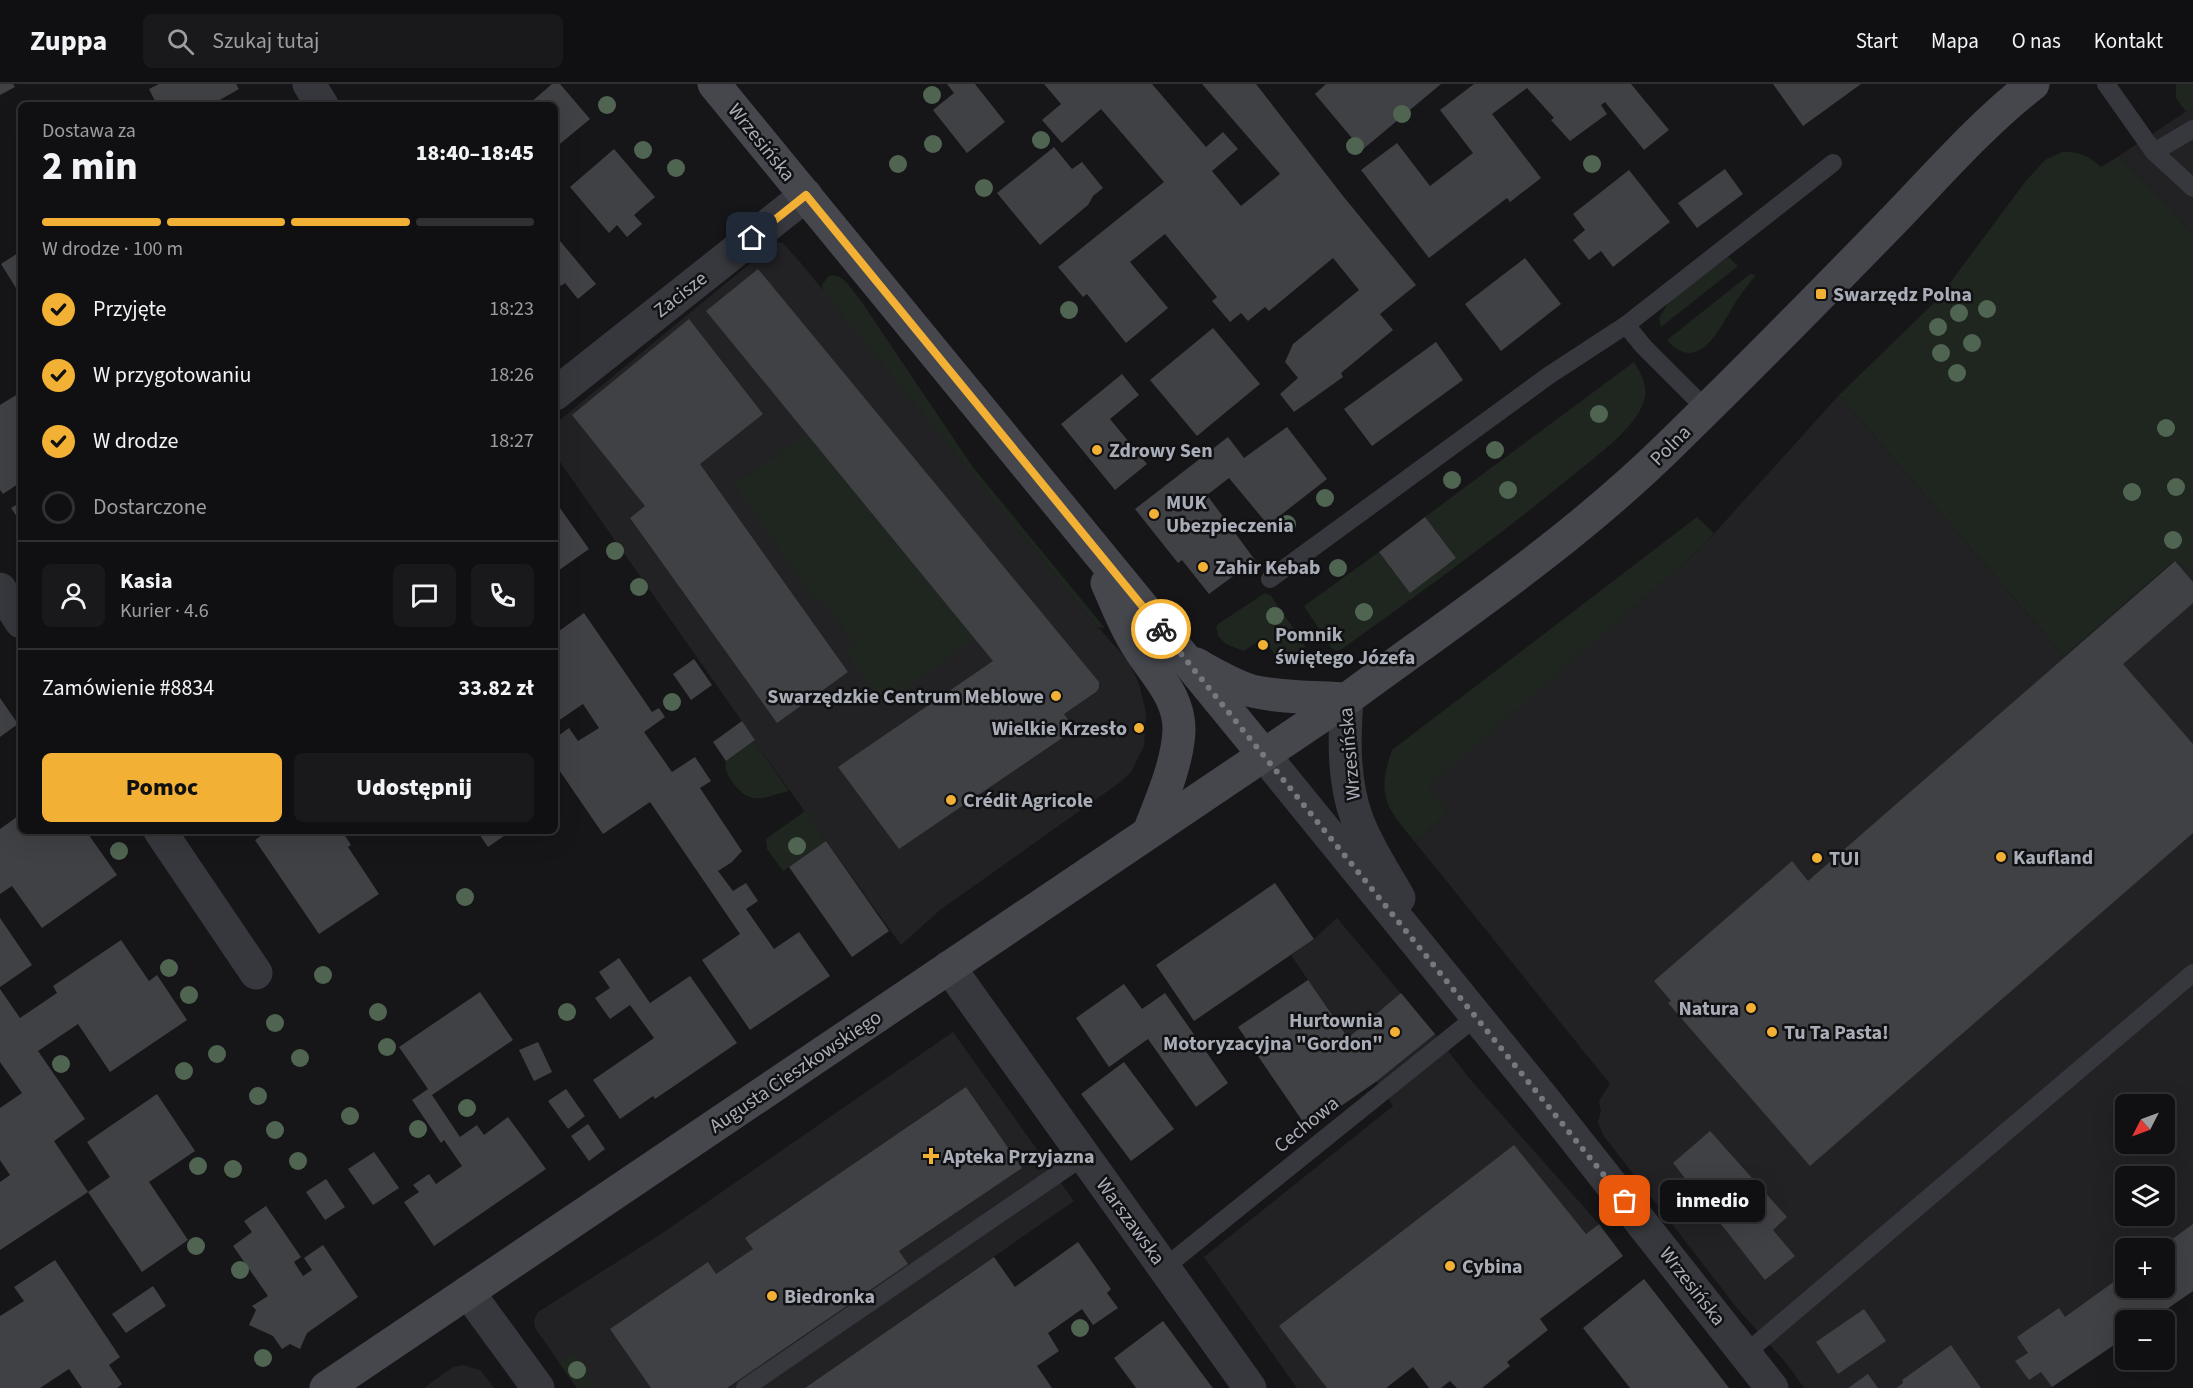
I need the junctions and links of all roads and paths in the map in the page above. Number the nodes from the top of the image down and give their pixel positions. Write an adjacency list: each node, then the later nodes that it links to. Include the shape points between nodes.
1 (309, 84): 5 (street)
2 (714, 84): 10 (street, Wrzesińska)
3 (2033, 84): 13 (street, Polna, via 1980,129)
4 (2106, 84): 7 (lane)
5 (320, 102)
6 (2193, 129): 7 (lane)
7 (2154, 152): 9 (lane)
8 (1833, 163): 11 (lane)
9 (2193, 188)
10 (806, 195): 12 (street, Zacisze); 14 (street, Wrzesińska)
11 (1626, 325): 13 (lane); 15 (lane, via 1548,376)
12 (558, 392)
13 (1706, 409): 19 (street, Polna, via 1586,522)
14 (1082, 533): 18 (street, Wrzesińska); 21 (street, Wrzesińska, via 1139,649 1174,702 1179,729 1176,754)
15 (1270, 579)
16 (0, 589): 17 (street)
17 (18, 617)
18 (1183, 656): 19 (street, Wrzesińska, via 1251,690); 20 (street, Wrzesińska)
19 (1347, 699): 20 (street, Polna); 23 (street, Wrzesińska, via 1346,766 1356,816)
20 (1264, 755): 21 (street, Augusta Cieszkowskiego); 23 (street, Wrzesińska)
21 (1149, 832): 24 (street, Augusta Cieszkowskiego)
22 (162, 834): 25 (street)
23 (1432, 961): 27 (street, Wrzesińska)
24 (949, 967): 28 (street, Warszawska); 30 (street, Augusta Cieszkowskiego)
25 (256, 973)
26 (2193, 973): 31 (lane)
27 (1477, 1016): 29 (lane, Cechowa); 31 (street, Wrzesińska)
28 (1084, 1156): 29 (street, Warszawska); 34 (lane)
29 (1164, 1268): 35 (street, Warszawska)
30 (468, 1292): 32 (street, Augusta Cieszkowskiego); 33 (street)
31 (1746, 1353): 36 (street, Wrzesińska)
32 (326, 1388)
33 (538, 1388)
34 (745, 1388)
35 (1250, 1388)
36 (1772, 1388)

